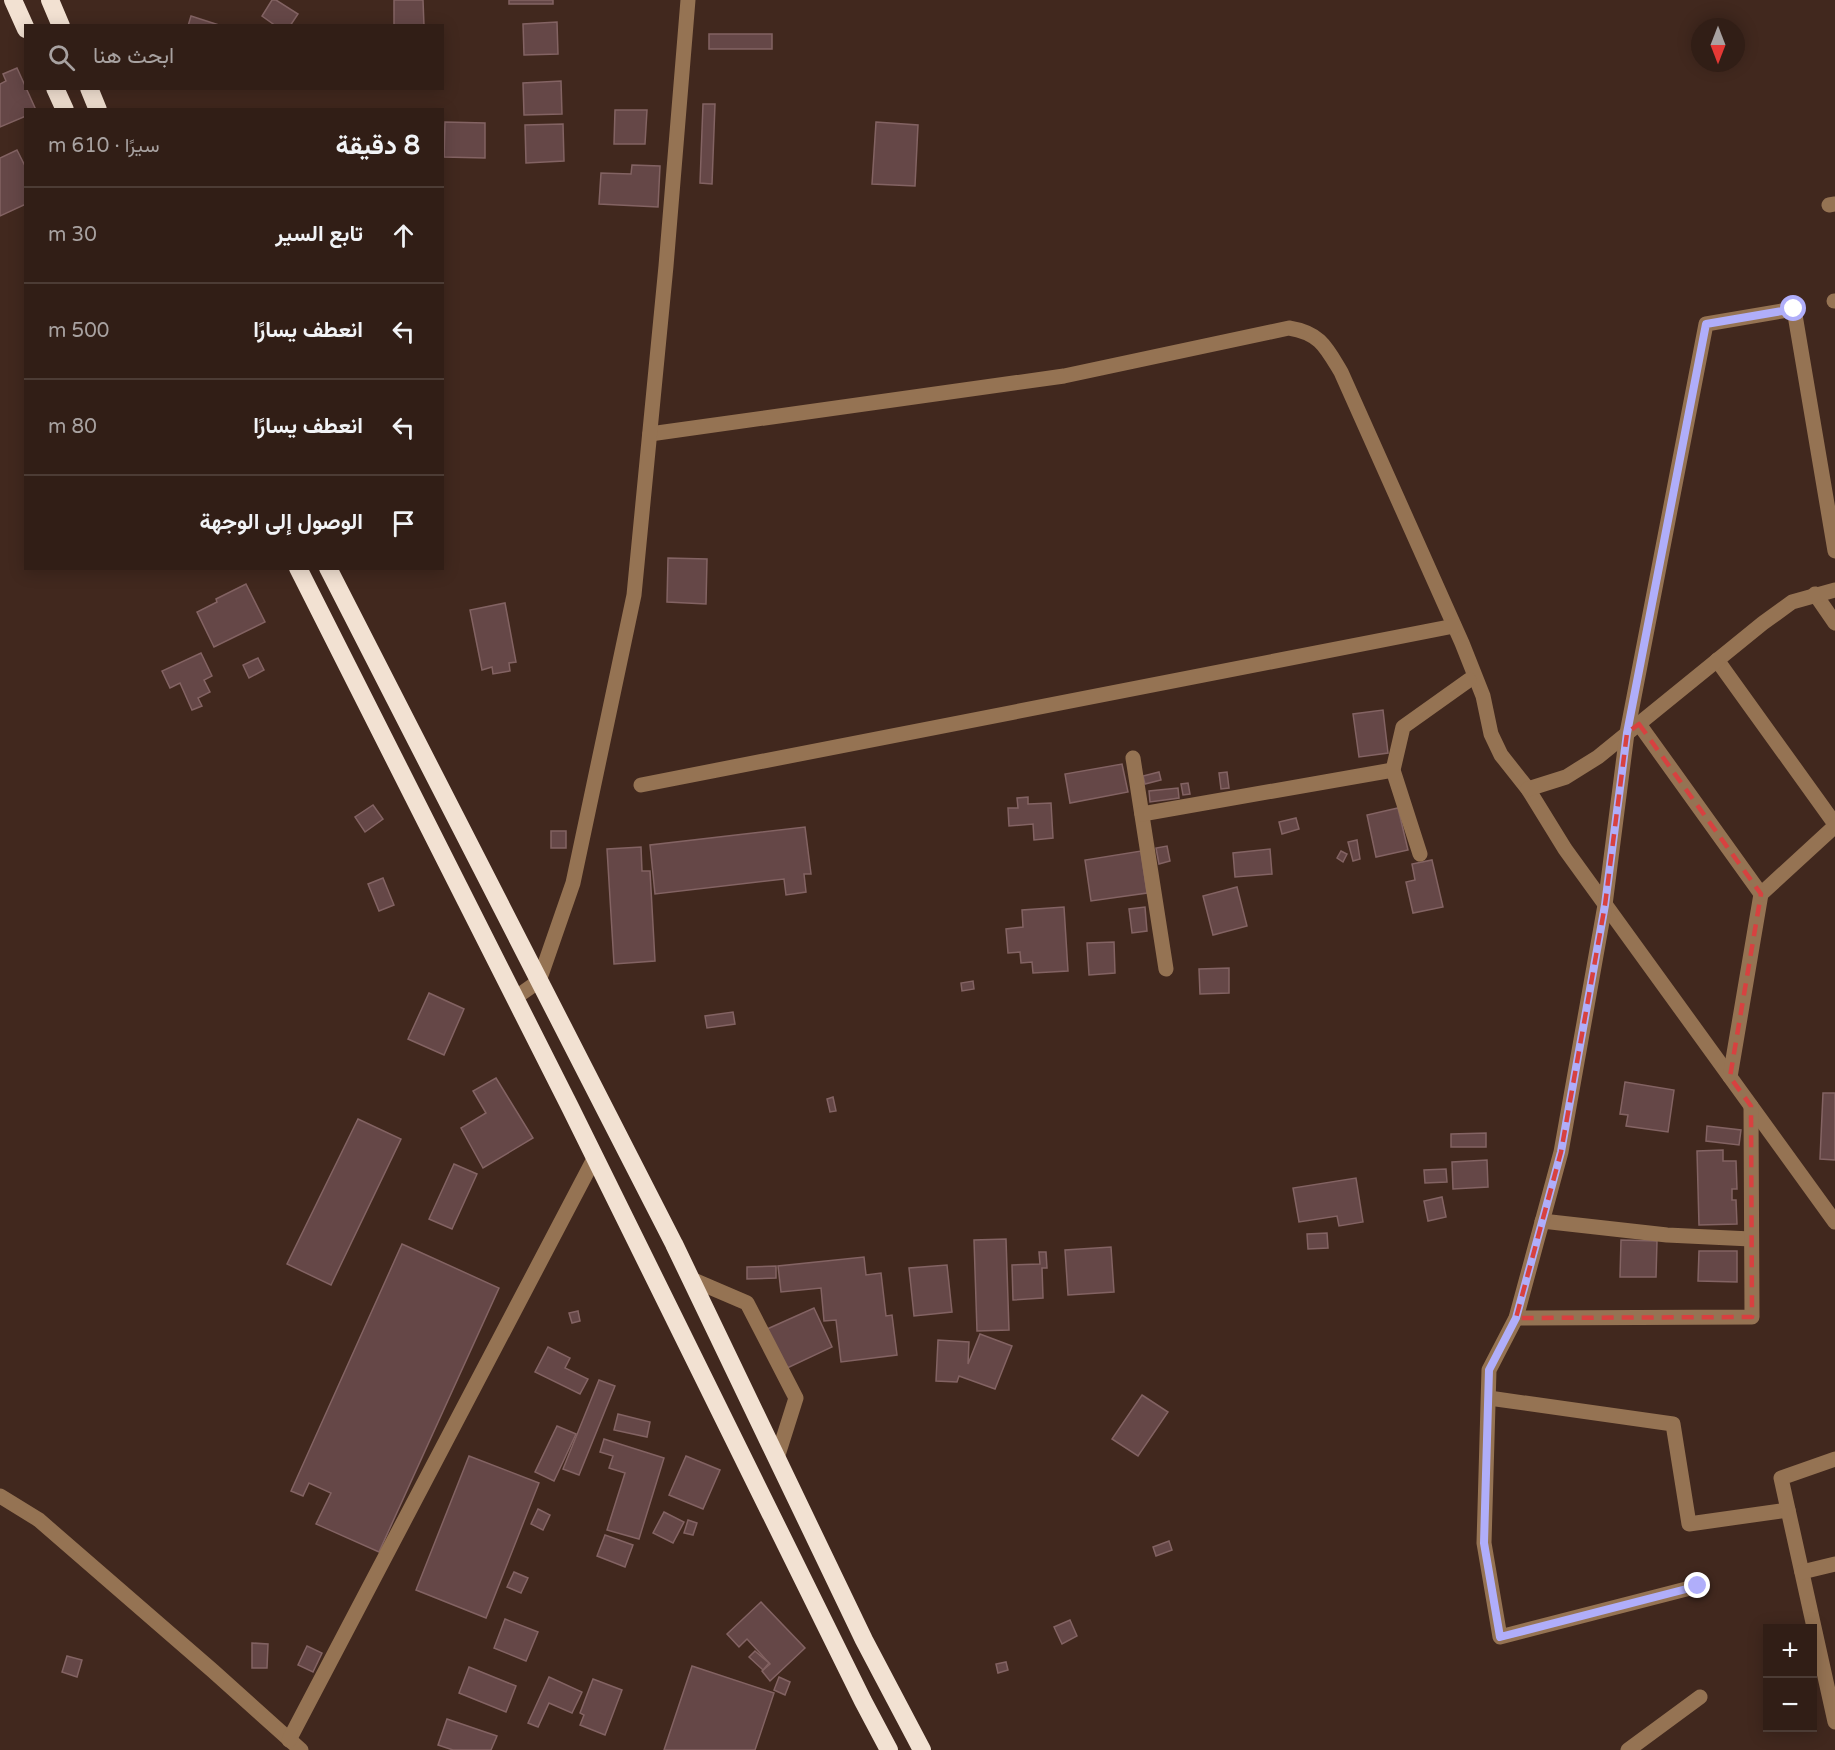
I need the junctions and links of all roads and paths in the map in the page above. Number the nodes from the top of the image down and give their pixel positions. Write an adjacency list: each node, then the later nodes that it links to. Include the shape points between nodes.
1 (13, 0): 5 (highway)
2 (50, 0): 4 (highway)
3 (688, 0): 10 (street)
4 (60, 24)
5 (24, 25)
6 (55, 90): 8 (highway)
7 (90, 90): 9 (highway)
8 (64, 108)
9 (97, 108)
10 (650, 435): 17 (street, via 1064,376 1289,328 1305,330 1326,347 1341,372); 31 (street, via 634,595 573,883)
11 (1835, 550): 20 (street, via 1794,309 1706,324)
12 (299, 570): 32 (highway)
13 (329, 570): 31 (highway)
14 (1835, 590): 15 (street)
15 (1815, 594): 16 (street); 18 (street, via 1792,602)
16 (1835, 623)
17 (1454, 626): 23 (street); 24 (street, via 1483,696 1491,734)
18 (1717, 660): 20 (street); 26 (street)
19 (1469, 680): 22 (street, via 1403,728)
20 (1633, 729): 24 (street, via 1566,777); 28 (street); 29 (street)
21 (1133, 758): 25 (street)
22 (1393, 770): 25 (street); 27 (street)
23 (641, 785)
24 (1528, 789): 29 (street, via 1564,849)
25 (1142, 813): 30 (street)
26 (1835, 825): 28 (street)
27 (1420, 854)
28 (1761, 894): 33 (street)
29 (1605, 905): 33 (street); 36 (street, via 1561,1152)
30 (1166, 969)
31 (539, 981): 32 (street); 39 (highway)
32 (515, 998): 35 (highway)
33 (1730, 1077): 34 (street)
34 (1751, 1106): 37 (street); 38 (street)
35 (595, 1157): 52 (street); 53 (highway)
36 (1542, 1221): 38 (street, via 1667,1235); 40 (street)
37 (1835, 1222)
38 (1751, 1239): 40 (street, via 1752,1317)
39 (691, 1279): 42 (highway); 42 (street, via 747,1303 796,1398)
40 (1516, 1318): 41 (street, via 1489,1370)
41 (1489, 1398): 45 (street, via 1673,1424 1689,1524); 48 (street, via 1484,1543 1500,1637)
42 (777, 1458): 54 (highway, via 864,1640)
43 (1835, 1459): 45 (street, via 1781,1478)
44 (0, 1496): 52 (street, via 39,1520)
45 (1788, 1510): 47 (street)
46 (1835, 1564): 47 (street)
47 (1802, 1572): 49 (street)
48 (1698, 1586)
49 (1831, 1682): 51 (street)
50 (1700, 1697): 55 (street)
51 (1835, 1722)
52 (295, 1745)
53 (889, 1750)
54 (922, 1750)
55 (1628, 1750)

